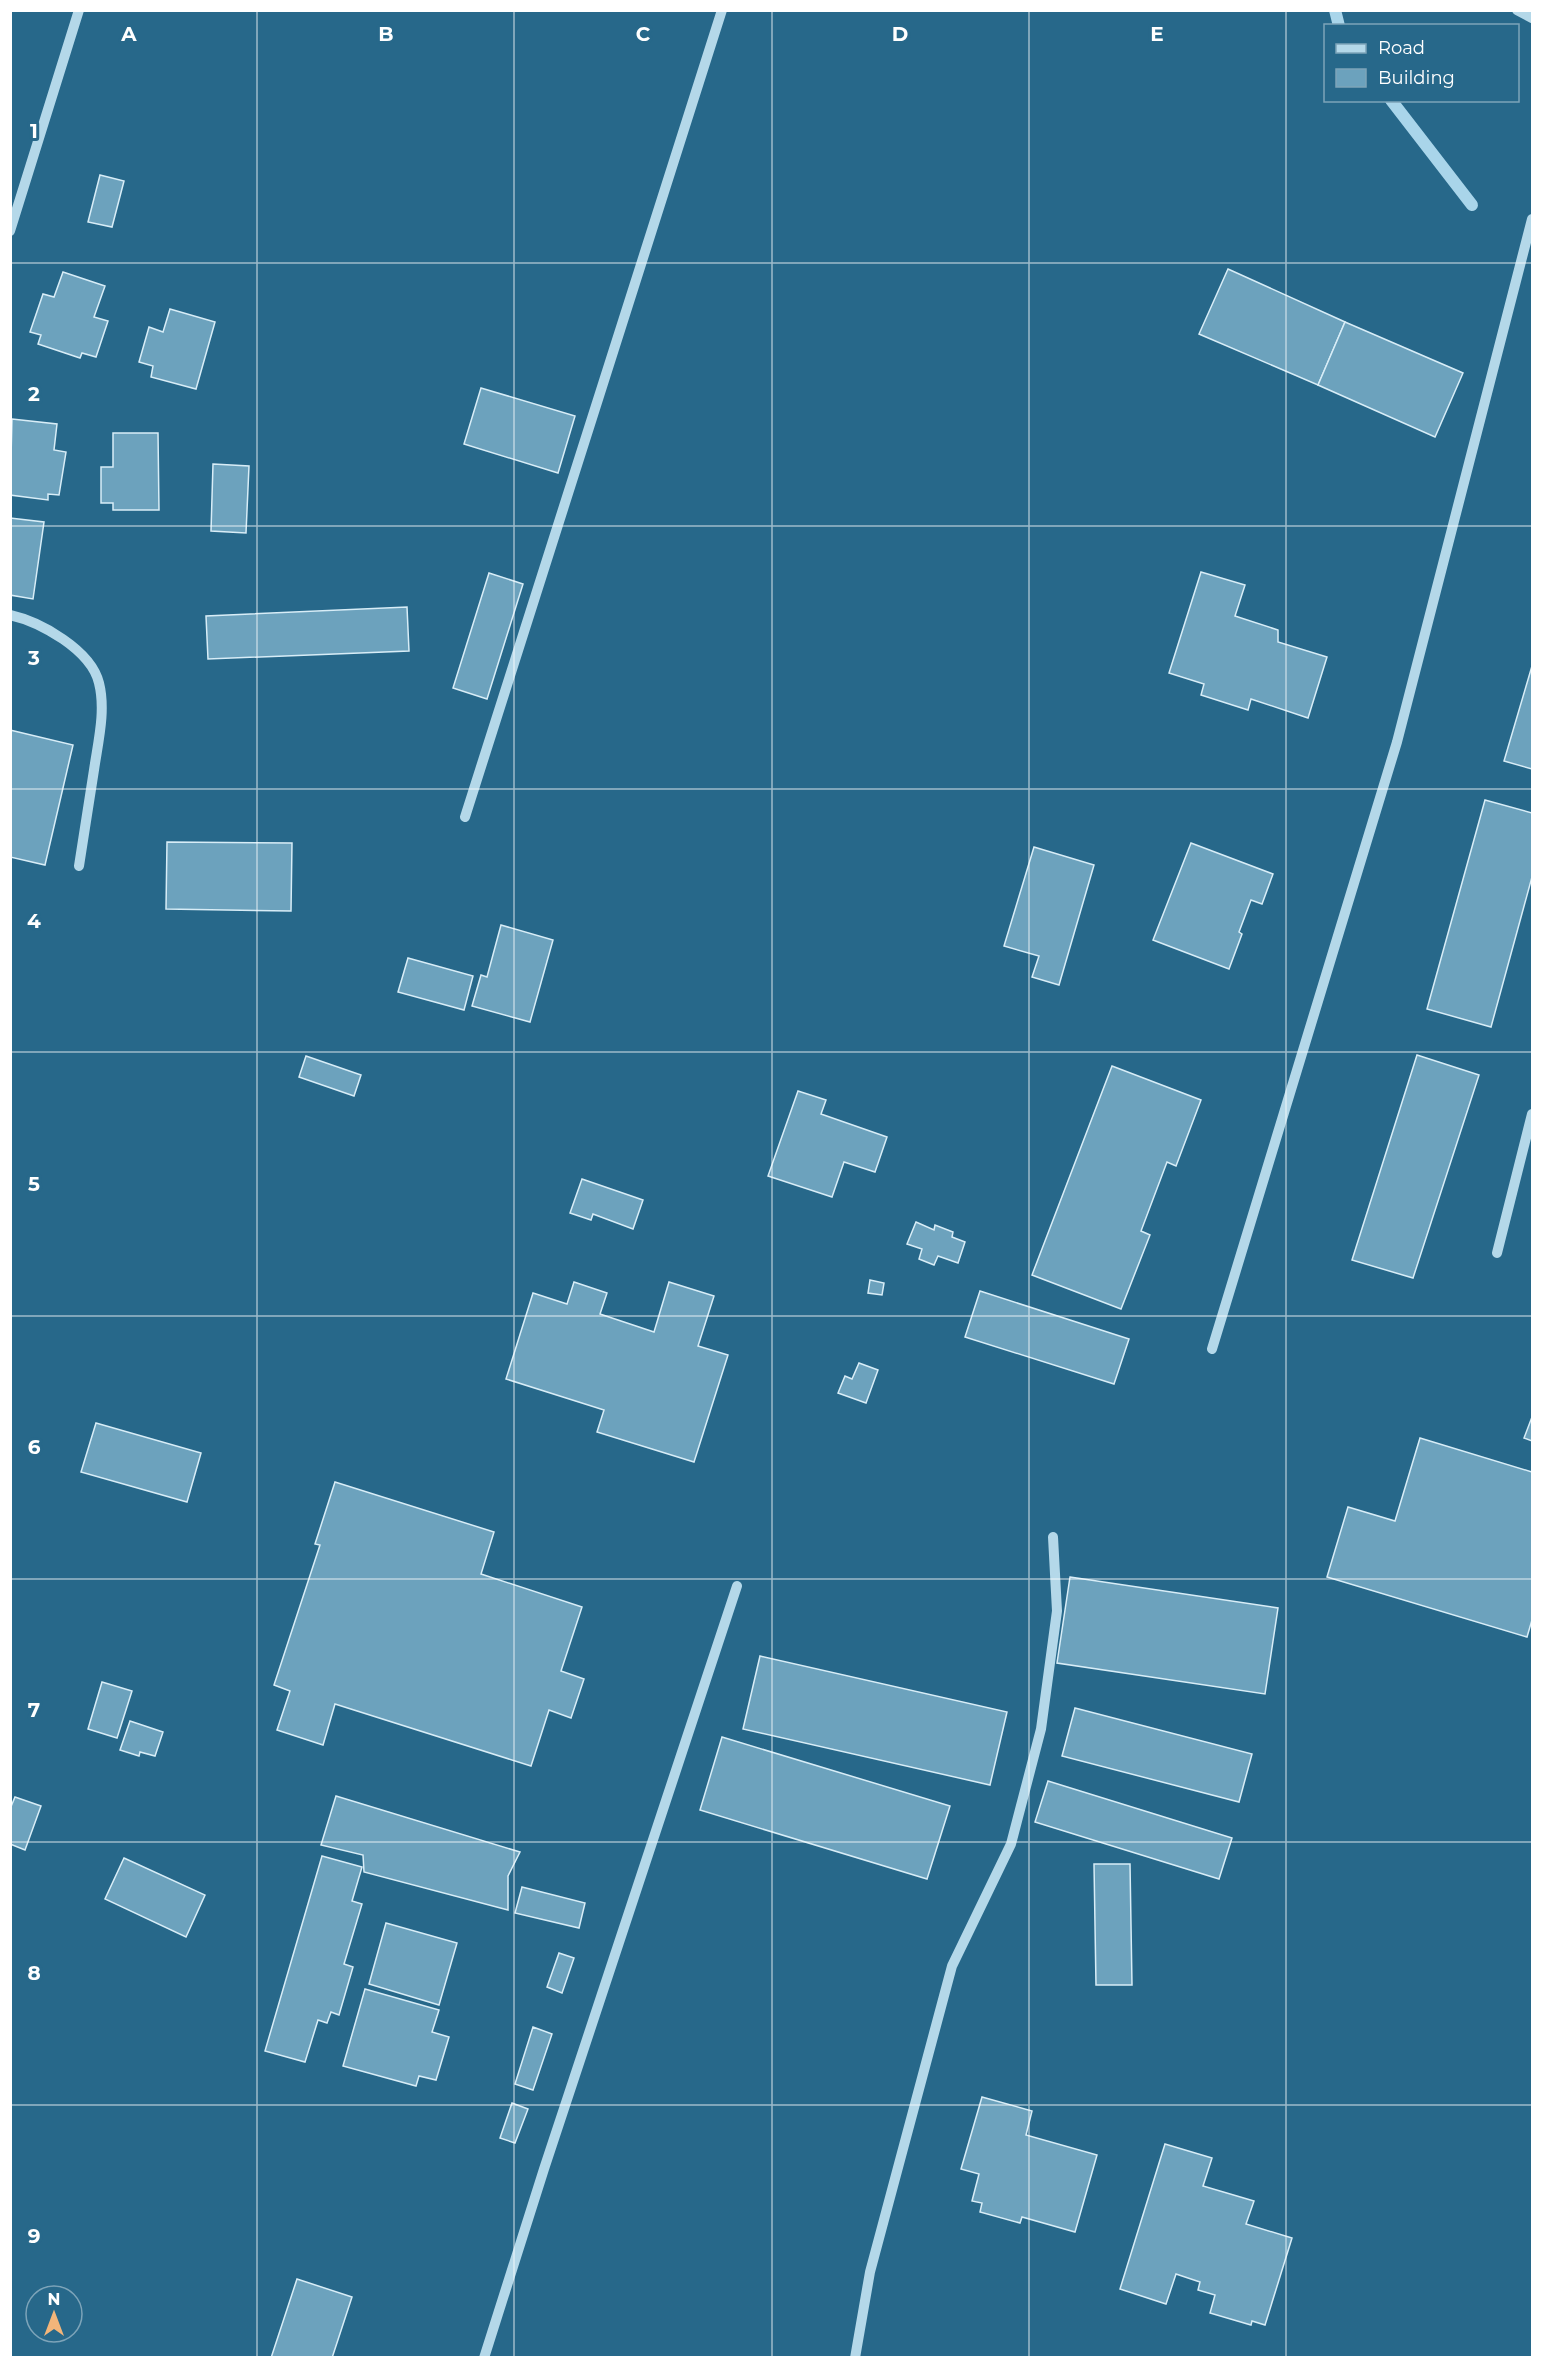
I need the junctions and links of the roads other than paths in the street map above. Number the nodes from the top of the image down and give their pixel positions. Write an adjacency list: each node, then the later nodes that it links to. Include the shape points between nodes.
1 (79, 10): 6 (street)
2 (722, 10): 8 (street)
3 (1517, 10): 4 (street)
4 (1533, 18)
5 (1533, 219): 12 (street, via 1397,742)
6 (10, 231)
7 (10, 615): 9 (street, via 63,639 85,657 99,682 101,719)
8 (465, 818)
9 (79, 866)
10 (1533, 1114): 11 (street)
11 (1497, 1254)
12 (1212, 1349)
13 (1053, 1537): 16 (street, via 1057,1611 1041,1729 1011,1844 952,1966 870,2272)
14 (737, 1586): 15 (street)
15 (484, 2358)
16 (855, 2358)

